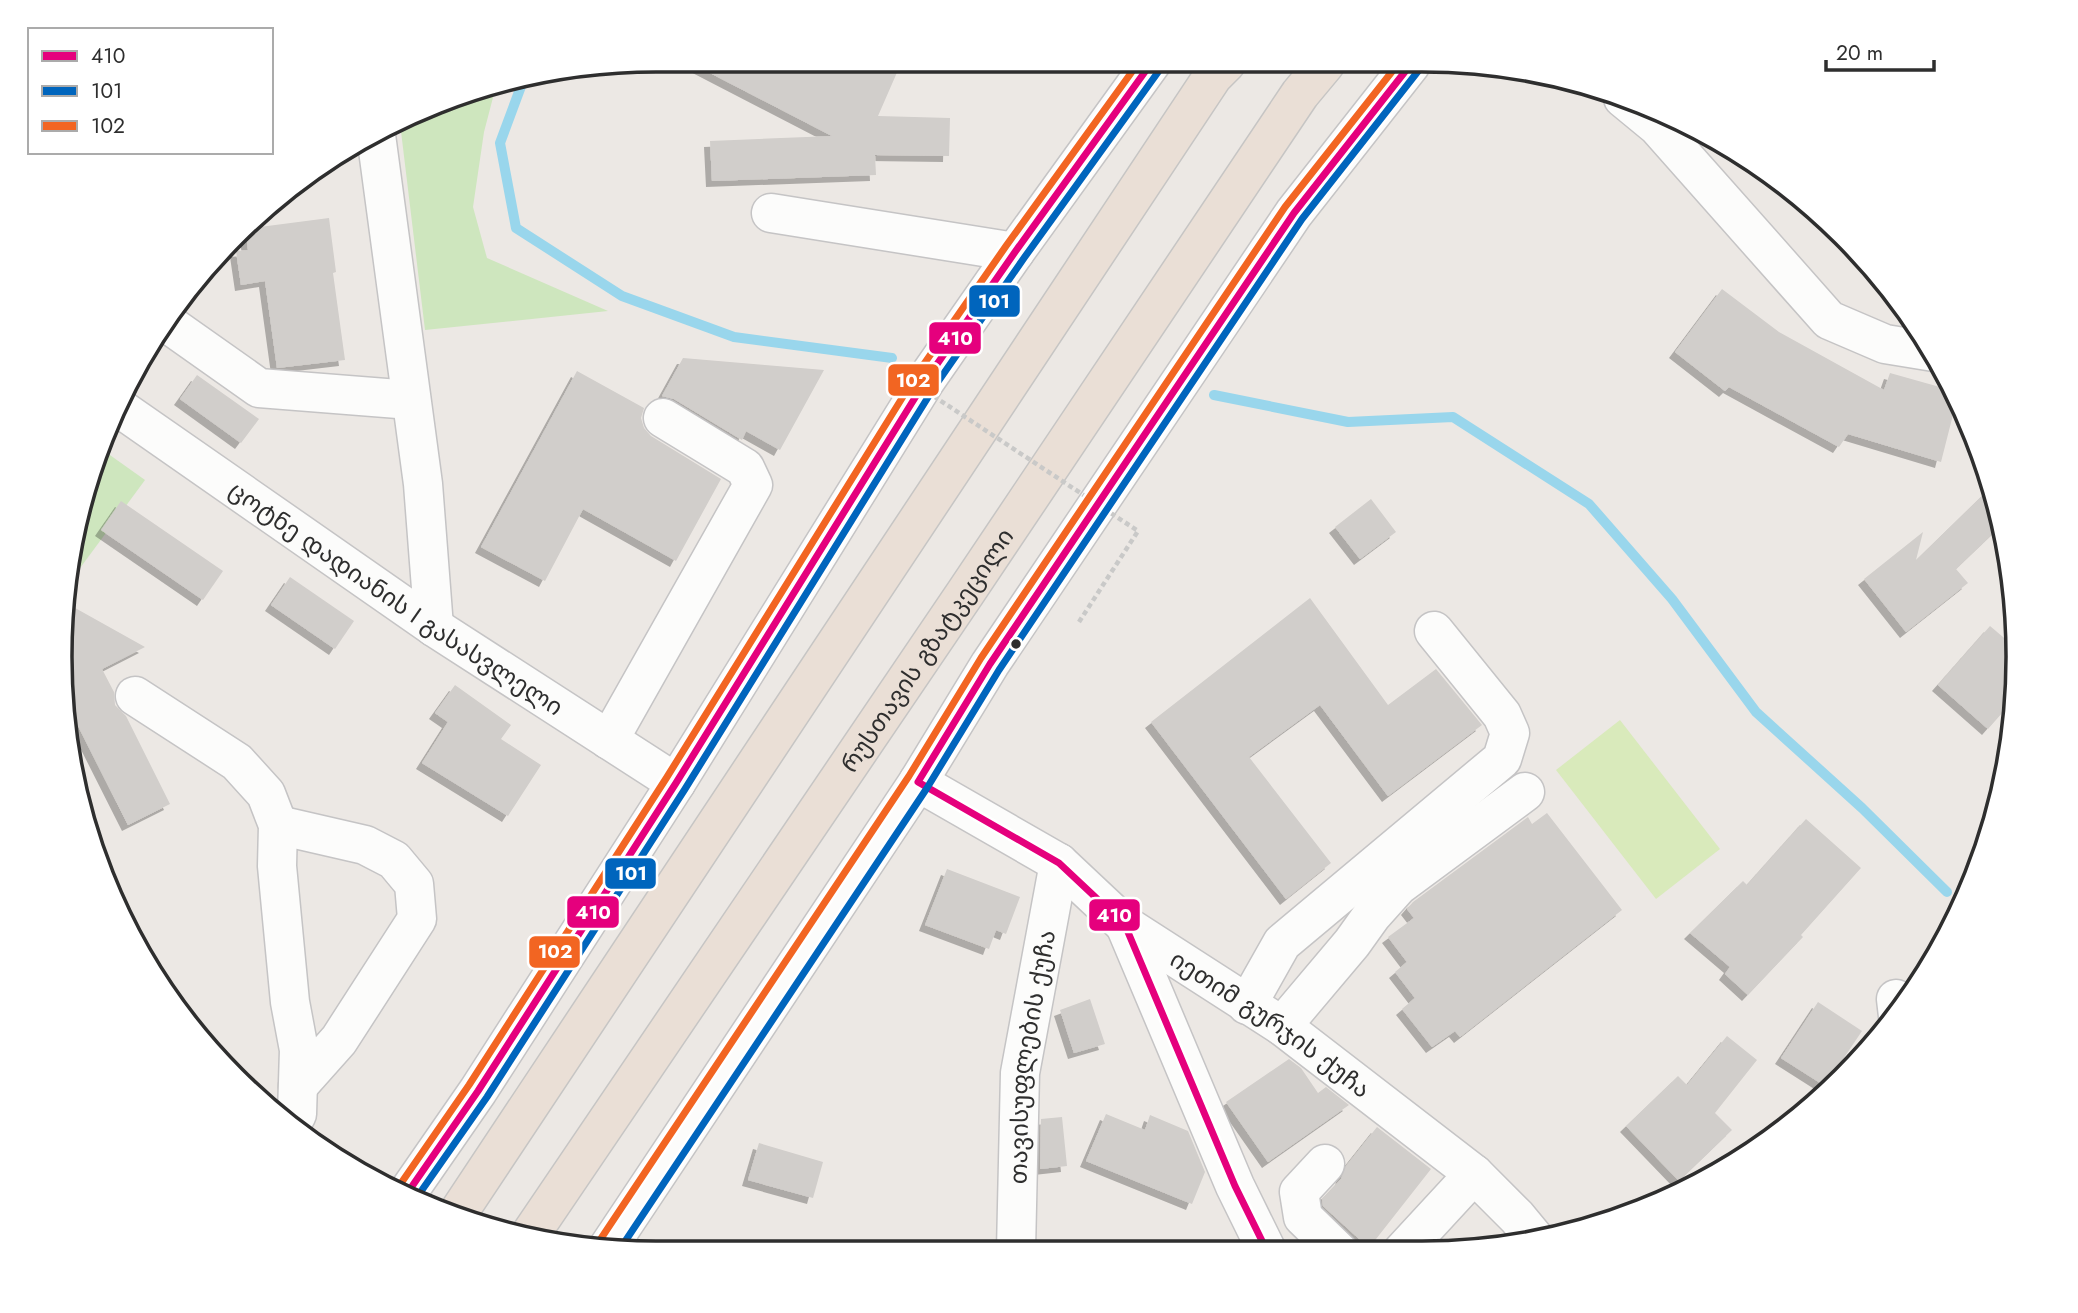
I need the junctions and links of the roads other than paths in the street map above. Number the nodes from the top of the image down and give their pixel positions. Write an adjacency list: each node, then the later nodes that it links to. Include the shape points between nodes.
1 (1145, 72): 8 (street)
2 (1218, 72): 31 (highway)
3 (1319, 72): 32 (highway, რუსთავის გზატკეცილი)
4 (1405, 72): 18 (street, via 1294,214 990,664)
5 (1645, 116): 10 (street, via 1829,320 1885,344)
6 (377, 143): 11 (street)
7 (771, 213): 8 (street)
8 (1015, 253): 19 (street, via 926,380)
9 (173, 327): 11 (street, via 260,388)
10 (1919, 350)
11 (411, 400): 14 (street)
12 (126, 412): 14 (street, ცოტნე დადიანის I გასასვლელი)
13 (663, 418): 17 (street, via 745,468 752,485)
14 (434, 627): 17 (street, ცოტნე დადიანის I გასასვლელი)
15 (1434, 631): 24 (street, via 1502,715 1510,733 1502,759 1282,943)
16 (135, 696): 21 (street, via 237,762 266,794)
17 (609, 740): 19 (street, ცოტნე დადიანის I გასასვლელი)
18 (918, 782): 22 (street, იეთიმ გურჯის ქუჩა); 34 (street)
19 (676, 783): 30 (street)
20 (1525, 792): 25 (street, via 1398,886)
21 (278, 825): 26 (street, via 277,866 299,1050); 26 (street, via 365,845 394,860 414,884 417,919 339,1040)
22 (1059, 863): 23 (street, იეთიმ გურჯის ქუჩა); 35 (street, თავისუფლების ქუჩა, via 1020,1073)
23 (1125, 925): 24 (street, იეთიმ გურჯის ქუჩა); 36 (street)
24 (1247, 1005): 25 (street, იეთიმ გურჯის ქუჩა)
25 (1282, 1027): 29 (street, იეთიმ გურჯის ქუჩა)
26 (298, 1086): 27 (street)
27 (296, 1116)
28 (1325, 1164): 37 (street, via 1299,1192 1303,1217)
29 (1474, 1174): 33 (street, იეთიმ გურჯის ქუჩა); 38 (street)
30 (411, 1187)
31 (462, 1207)
32 (535, 1228)
33 (1529, 1231)
34 (613, 1240)
35 (1016, 1241)
36 (1262, 1241)
37 (1328, 1241)
38 (1412, 1241)

